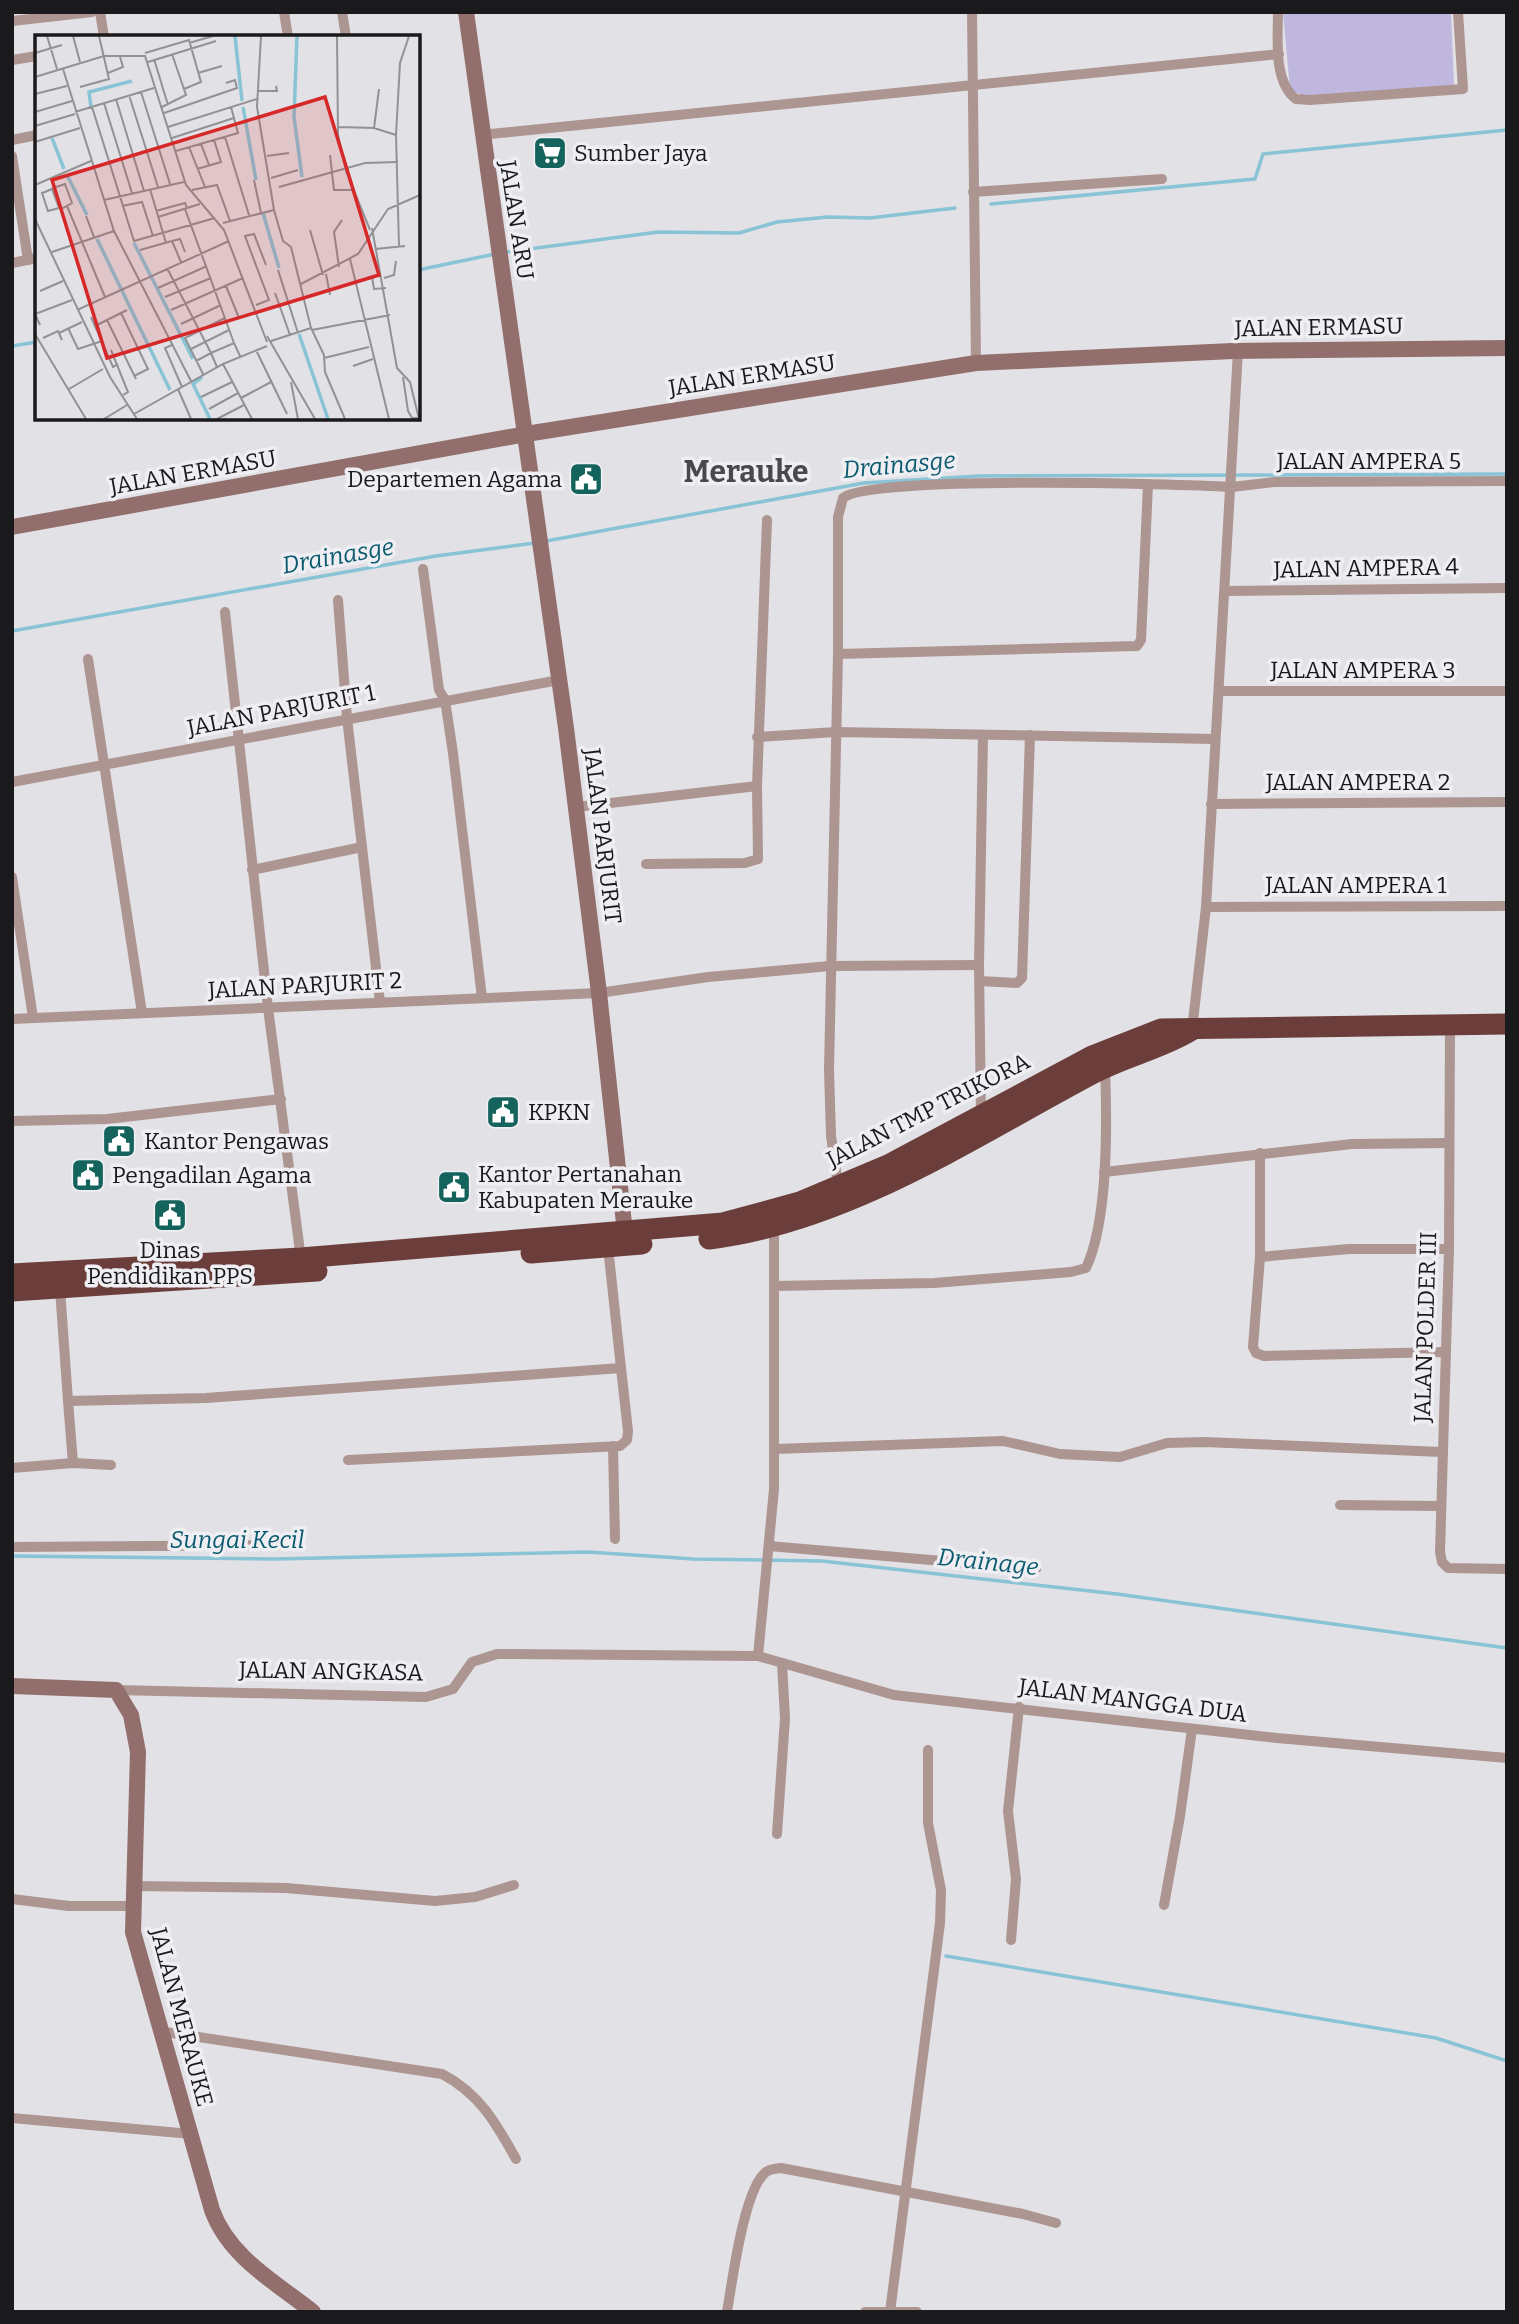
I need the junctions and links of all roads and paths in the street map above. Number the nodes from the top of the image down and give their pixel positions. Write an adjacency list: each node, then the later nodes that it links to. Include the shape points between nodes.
1 (92, 12): 9 (street)
2 (100, 12): 10 (street)
3 (284, 12): 11 (street)
4 (342, 12): 12 (street)
5 (466, 12): 18 (street, JALAN ARU)
6 (972, 12): 16 (street)
7 (1278, 12): 13 (street)
8 (1458, 12): 13 (street, via 1464,83 1459,92 1296,99 1284,86)
9 (12, 21)
10 (104, 35)
11 (288, 35)
12 (345, 35)
13 (1279, 54): 16 (street)
14 (35, 56): 15 (street)
15 (12, 60)
16 (975, 87): 18 (street); 22 (street)
17 (35, 135): 19 (street)
18 (481, 135): 28 (street, JALAN ARU)
19 (12, 140)
20 (12, 156): 23 (street)
21 (1162, 179): 22 (street)
22 (973, 192): 27 (street)
23 (32, 259): 24 (street)
24 (12, 263)
25 (1507, 348): 26 (street, JALAN ERMASU)
26 (1238, 351): 27 (street, JALAN ERMASU); 31 (street)
27 (976, 363): 28 (street, JALAN ERMASU)
28 (526, 434): 33 (street, JALAN ERMASU); 41 (street, JALAN PARJURIT)
29 (1507, 481): 31 (street, JALAN AMPERA 5, via 1274,482)
30 (1148, 484): 31 (street, JALAN AMPERA 5); 39 (street, via 1138,646); 39 (street, JALAN AMPERA 5, via 949,484 848,494 838,517)
31 (1232, 487): 36 (street)
32 (767, 520): 49 (street)
33 (12, 527)
34 (423, 569): 44 (street, via 439,690)
35 (1507, 588): 36 (street, JALAN AMPERA 4)
36 (1225, 591): 42 (street)
37 (338, 600): 45 (street)
38 (225, 612): 51 (street)
39 (838, 654): 46 (street)
40 (88, 659): 52 (street)
41 (559, 680): 44 (street, JALAN PARJURIT 1); 57 (street, JALAN PARJURIT)
42 (1219, 691): 43 (street, JALAN AMPERA 3); 50 (street)
43 (1507, 691)
44 (445, 700): 45 (street, JALAN PARJURIT 1); 68 (street)
45 (347, 718): 51 (street, JALAN PARJURIT 1); 58 (street)
46 (836, 732): 47 (street); 49 (street); 65 (street)
47 (983, 734): 48 (street); 64 (street)
48 (1030, 735): 50 (street); 66 (street, via 1023,978 1017,983)
49 (757, 737): 54 (street)
50 (1215, 738): 56 (street)
51 (238, 742): 52 (street, JALAN PARJURIT 1); 60 (street)
52 (102, 763): 53 (street, JALAN PARJURIT 1); 71 (street)
53 (12, 782)
54 (757, 786): 57 (street); 59 (street, via 758,859)
55 (1507, 802): 56 (street, JALAN AMPERA 2)
56 (1210, 804): 63 (street)
57 (576, 807): 67 (street, JALAN PARJURIT)
58 (362, 846): 60 (street); 69 (street)
59 (646, 864)
60 (252, 870): 70 (street)
61 (12, 877): 72 (street)
62 (1507, 906): 63 (street, JALAN AMPERA 1)
63 (1206, 907): 76 (street)
64 (979, 965): 65 (street, JALAN PARJURIT 2); 66 (street)
65 (830, 966): 67 (street, JALAN PARJURIT 2); 84 (street, via 829,1100)
66 (980, 981): 80 (street)
67 (599, 993): 68 (street, JALAN PARJURIT 2); 86 (street, JALAN PARJURIT)
68 (482, 998): 69 (street, JALAN PARJURIT 2)
69 (380, 1002): 70 (street, JALAN PARJURIT 2)
70 (268, 1008): 71 (street, JALAN PARJURIT 2); 78 (street)
71 (142, 1013): 72 (street, JALAN PARJURIT 2)
72 (33, 1018): 73 (street, JALAN PARJURIT 2)
73 (12, 1019)
74 (1507, 1024): 75 (highway, JALAN TMP TRIKORA)
75 (1450, 1025): 76 (highway, JALAN TMP TRIKORA); 81 (street, JALAN POLDER III)
76 (1192, 1030): 77 (highway, JALAN TMP TRIKORA); 80 (highway, JALAN TMP TRIKORA, via 1167,1028 1092,1056)
77 (1105, 1067): 80 (highway, JALAN TMP TRIKORA); 83 (street)
78 (281, 1099): 79 (street, via 107,1119); 89 (street)
79 (12, 1121)
80 (981, 1124): 84 (highway, JALAN TMP TRIKORA); 85 (highway, JALAN TMP TRIKORA, via 883,1185)
81 (1449, 1143): 82 (street, via 1352,1144); 87 (street, JALAN POLDER III)
82 (1260, 1153): 83 (street); 88 (street)
83 (1104, 1172): 91 (street, via 1090,1259 1079,1271 934,1283)
84 (838, 1185): 86 (highway, JALAN TMP TRIKORA, via 768,1213)
85 (774, 1228): 86 (highway, JALAN TMP TRIKORA, via 710,1239); 91 (street)
86 (620, 1241): 89 (highway, JALAN TMP TRIKORA); 89 (highway, JALAN TMP TRIKORA, via 474,1257); 94 (street)
87 (1449, 1248): 88 (street, via 1349,1249); 93 (street, JALAN POLDER III)
88 (1260, 1257): 93 (street, via 1256,1353)
89 (301, 1266): 90 (highway, JALAN TMP TRIKORA); 92 (highway, JALAN TMP TRIKORA)
90 (20, 1282): 92 (highway, JALAN TMP TRIKORA)
91 (775, 1286): 97 (street)
92 (60, 1289): 95 (street)
93 (1445, 1352): 98 (street, JALAN POLDER III)
94 (621, 1368): 95 (street, via 206,1398); 96 (street, via 628,1431 627,1440)
95 (68, 1401): 100 (street)
96 (613, 1447): 99 (street); 105 (street)
97 (775, 1449): 98 (street, via 1003,1441 1060,1454 1120,1457 1167,1443 1204,1442); 108 (street)
98 (1442, 1452): 104 (street, JALAN POLDER III)
99 (348, 1460)
100 (73, 1463): 101 (street); 102 (street)
101 (111, 1465)
102 (12, 1468)
103 (1340, 1505): 104 (street)
104 (1440, 1506): 110 (street, JALAN POLDER III, via 1440,1552 1448,1569)
105 (615, 1539)
106 (282, 1545): 107 (street)
107 (12, 1547)
108 (769, 1550): 109 (street); 111 (street)
109 (1037, 1569)
110 (1507, 1569)
111 (758, 1656): 112 (street, JALAN MANGGA DUA); 114 (street, JALAN ANGKASA, via 497,1654 472,1662 453,1689 426,1697)
112 (782, 1663): 115 (street, JALAN MANGGA DUA, via 894,1695); 119 (street, via 785,1718)
113 (12, 1686): 114 (street, JALAN ANGKASA)
114 (116, 1690): 121 (street, JALAN MERAUKE, via 131,1714 138,1752)
115 (1019, 1707): 116 (street, JALAN MANGGA DUA); 125 (street, via 1008,1811 1016,1879)
116 (1192, 1729): 118 (street, JALAN MANGGA DUA); 123 (street)
117 (928, 1750): 130 (street, via 928,1823 941,1890 940,1923)
118 (1507, 1758)
119 (777, 1834)
120 (514, 1885): 121 (street, via 475,1897 435,1900 286,1888)
121 (132, 1886): 124 (street, JALAN MERAUKE)
122 (12, 1899): 124 (street, via 69,1906)
123 (1164, 1905)
124 (132, 1906): 126 (street, JALAN MERAUKE, via 137,1954)
125 (1011, 1940)
126 (159, 2031): 128 (street, JALAN MERAUKE); 129 (street, via 442,2074 463,2085 492,2115)
127 (12, 2118): 128 (street)
128 (191, 2134): 133 (street, JALAN MERAUKE, via 219,2229 241,2255)
129 (516, 2159)
130 (905, 2191): 131 (street); 132 (street); 134 (street, via 781,2168 768,2170 759,2179 742,2230)
131 (1056, 2223)
132 (890, 2311): 135 (street); 136 (street)
133 (313, 2312)
134 (727, 2312)
135 (865, 2312)
136 (916, 2312)

